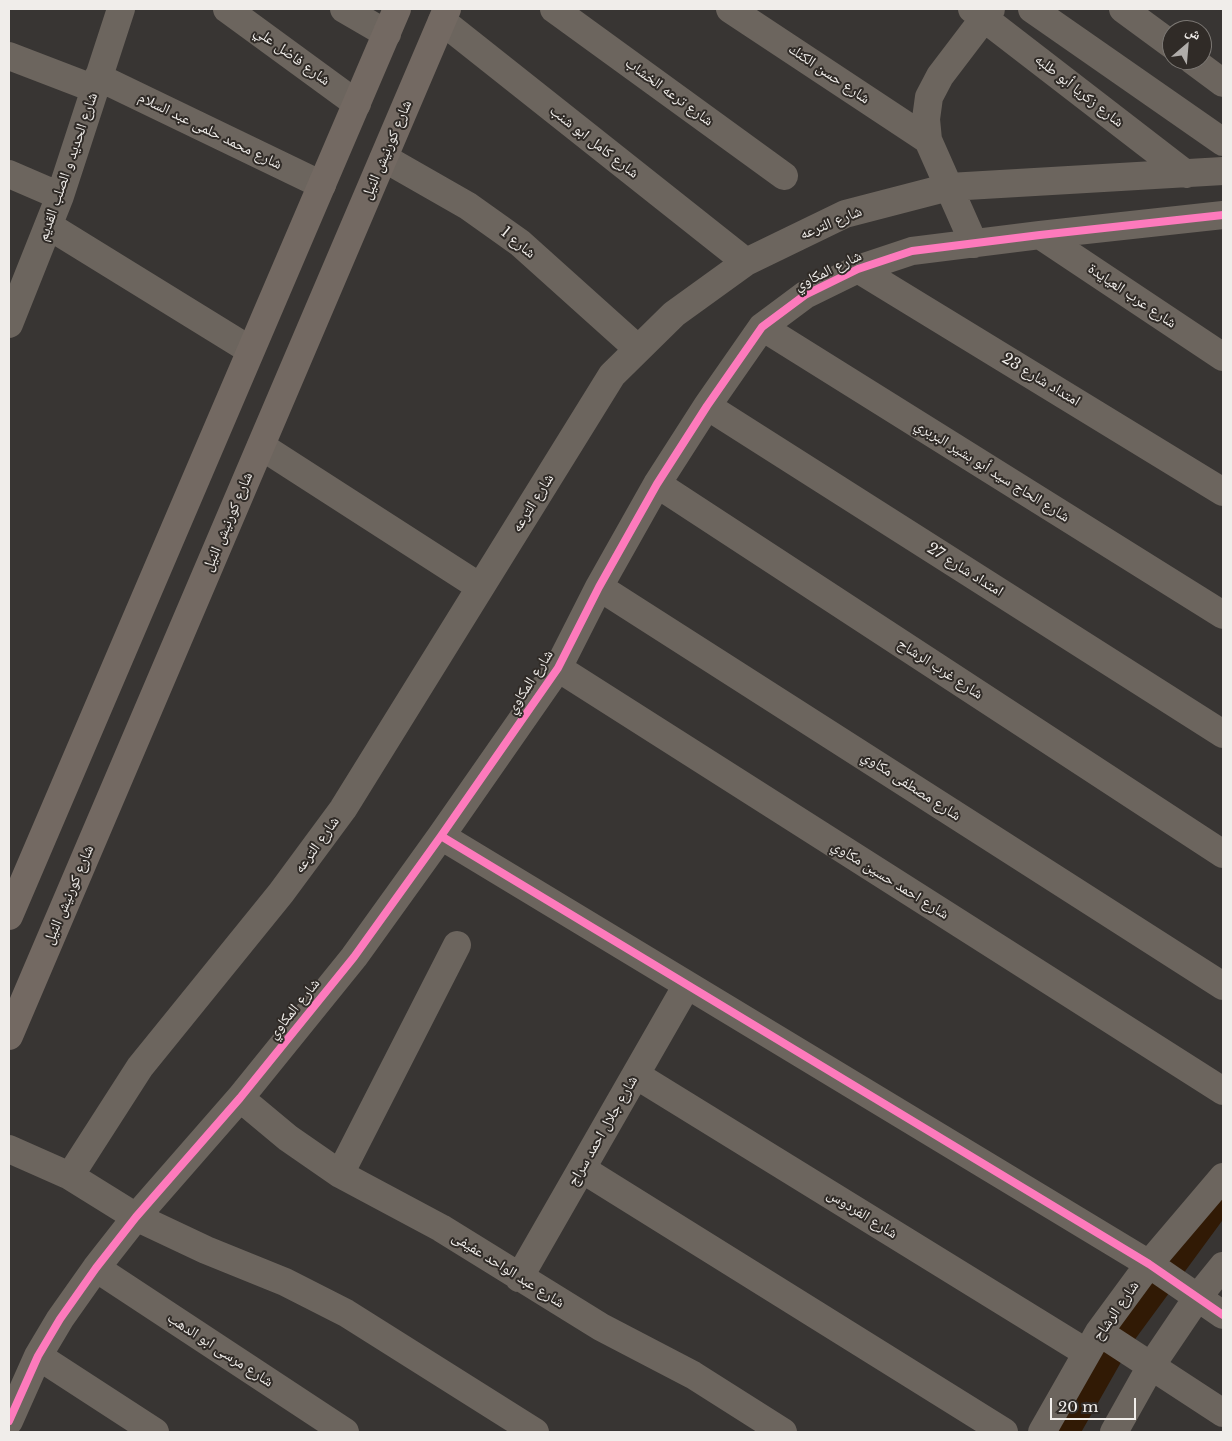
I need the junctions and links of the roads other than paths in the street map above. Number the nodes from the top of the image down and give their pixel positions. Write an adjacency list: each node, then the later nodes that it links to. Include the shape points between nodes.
1 (121, 9): 15 (street, شارع الحديد و الصلب القديم)
2 (227, 9): 17 (street, شارع فاضل علي)
3 (344, 9): 11 (street)
4 (397, 9): 11 (highway)
5 (554, 9): 24 (street, شارع ترعه الخشاب)
6 (730, 9): 18 (street, شارع حسن الكنك)
7 (1032, 9): 19 (street)
8 (1123, 9): 12 (street)
9 (983, 12): 18 (street, via 929,97 926,118); 23 (street, شارع زكريا أبو طلبه)
10 (445, 15): 20 (highway, شارع كورنيش النيل); 32 (street, شارع كامل ابو شنب)
11 (387, 34): 17 (highway)
12 (1162, 38)
13 (9, 56): 15 (street, شارع محمد حلمى عبد السلام)
14 (1205, 70): 16 (street)
15 (97, 83): 25 (street, شارع محمد حلمى عبد السلام); 27 (street, شارع الحديد و الصلب القديم)
16 (1223, 83)
17 (357, 104): 25 (highway)
18 (928, 140): 26 (street)
19 (1223, 142)
20 (384, 158): 37 (street, شارع 1, via 468,206 520,243); 40 (highway, شارع كورنيش النيل)
21 (1223, 170): 23 (street, شارع الترعه)
22 (9, 174): 27 (street)
23 (1186, 174): 26 (street, شارع الترعه)
24 (784, 176)
25 (322, 185): 36 (highway)
26 (949, 187): 31 (street); 32 (street, شارع الترعه, via 845,214)
27 (60, 196): 29 (street, شارع الحديد و الصلب القديم)
28 (1223, 215): 30 (street, شارع المكاوي)
29 (48, 226): 34 (street, شارع الحديد و الصلب القديم); 36 (street)
30 (1040, 235): 31 (street, شارع المكاوي); 38 (street, شارع عرب العيايدة)
31 (974, 244): 33 (street, شارع المكاوي, via 912,251)
32 (746, 262): 37 (street, شارع الترعه, via 674,314)
33 (858, 269): 35 (street, شارع المكاوي, via 805,295); 42 (street, امتداد شارع 23)
34 (12, 309)
35 (762, 327): 39 (street, شارع المكاوي); 45 (street, شارع الحاج سيد أبو بشير البربري)
36 (250, 350): 50 (highway)
37 (638, 350): 43 (street, شارع الترعه, via 612,375)
38 (1223, 357)
39 (707, 406): 41 (street, شارع المكاوي); 47 (street, امتداد شارع 27)
40 (261, 446): 43 (street); 54 (highway, شارع كورنيش النيل)
41 (657, 484): 44 (street, شارع المكاوي); 49 (street, شارع غرب الرشاح)
42 (1223, 492)
43 (480, 587): 61 (street, شارع الترعه, via 343,809 281,893 140,1068)
44 (599, 587): 46 (street, شارع المكاوي); 53 (street, شارع مصطفى مكاوي)
45 (1223, 615)
46 (558, 668): 48 (street, شارع المكاوي); 56 (street, شارع احمد حسين مكاوي)
47 (1223, 734)
48 (440, 836): 52 (street); 57 (street, شارع المكاوي, via 354,957)
49 (1223, 854)
50 (9, 916)
51 (457, 945): 60 (street)
52 (687, 986): 55 (street, شارع جلال احمد سراج); 64 (street)
53 (1223, 986)
54 (9, 1036)
55 (636, 1074): 59 (street, شارع جلال احمد سراج); 70 (street, شارع الفردوس)
56 (1223, 1092)
57 (240, 1098): 60 (street, شارع عبد الواحد عفيفى, via 288,1138); 63 (street, شارع المكاوي)
58 (9, 1149): 61 (street)
59 (582, 1169): 67 (street, شارع جلال احمد سراج); 79 (street)
60 (340, 1174): 67 (street, شارع عبد الواحد عفيفى, via 417,1215)
61 (70, 1176): 63 (street)
62 (1223, 1177): 64 (street, شارع الرشاح)
63 (136, 1217): 66 (street, شارع المكاوي); 77 (street, via 285,1282 346,1313)
64 (1149, 1264): 68 (street); 70 (street, شارع الرشاح)
65 (1223, 1266): 68 (street)
66 (96, 1268): 71 (street, شارع المكاوي); 76 (street, شارع مرسى ابو الدهب)
67 (519, 1278): 78 (street, شارع عبد الواحد عفيفى, via 608,1331 693,1375)
68 (1197, 1298): 69 (street); 72 (street)
69 (1223, 1316)
70 (1093, 1343): 72 (street, شارع الفردوس); 80 (street, شارع الرشاح)
71 (38, 1356): 74 (street, شارع المكاوي); 75 (street)
72 (1150, 1366): 73 (street, شارع الفردوس); 81 (street)
73 (1223, 1413)
74 (9, 1421)
75 (156, 1432)
76 (345, 1432)
77 (535, 1432)
78 (783, 1432)
79 (1004, 1432)
80 (1042, 1432)
81 (1114, 1432)

